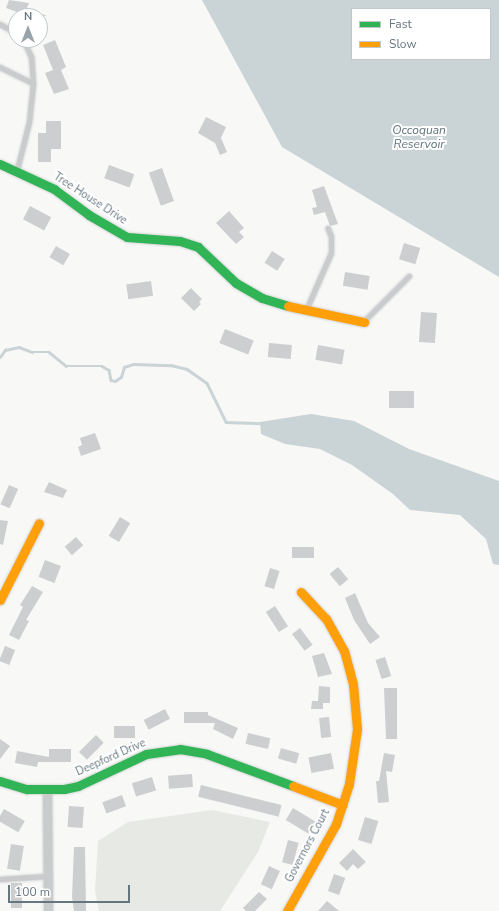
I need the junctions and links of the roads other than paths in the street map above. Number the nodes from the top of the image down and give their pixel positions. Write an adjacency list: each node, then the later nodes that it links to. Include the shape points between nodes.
1 (27, 48): 3 (lane, via 31,57)
2 (0, 67): 3 (lane)
3 (33, 83): 5 (lane, via 29,122)
4 (0, 164): 5 (street, Tree House Drive)
5 (17, 170): 8 (street, Tree House Drive, via 54,189 89,215 127,237 189,243 206,252 223,272 250,292)
6 (328, 229): 8 (lane, via 331,252)
7 (409, 276): 9 (lane)
8 (306, 312): 9 (street, Tree House Drive)
9 (364, 322)
10 (39, 523): 12 (street)
11 (301, 592): 15 (street, Governors Court, via 336,635 349,665 353,684 356,745)
12 (0, 600)
13 (0, 781): 14 (street, Deepford Drive, via 27,789)
14 (47, 791): 15 (street, Deepford Drive, via 78,786 146,754 180,749 207,754); 16 (street)
15 (343, 805): 19 (street, Governors Court, via 326,843)
16 (48, 876): 17 (lane); 18 (street)
17 (0, 879)
18 (48, 911)
19 (287, 911)

